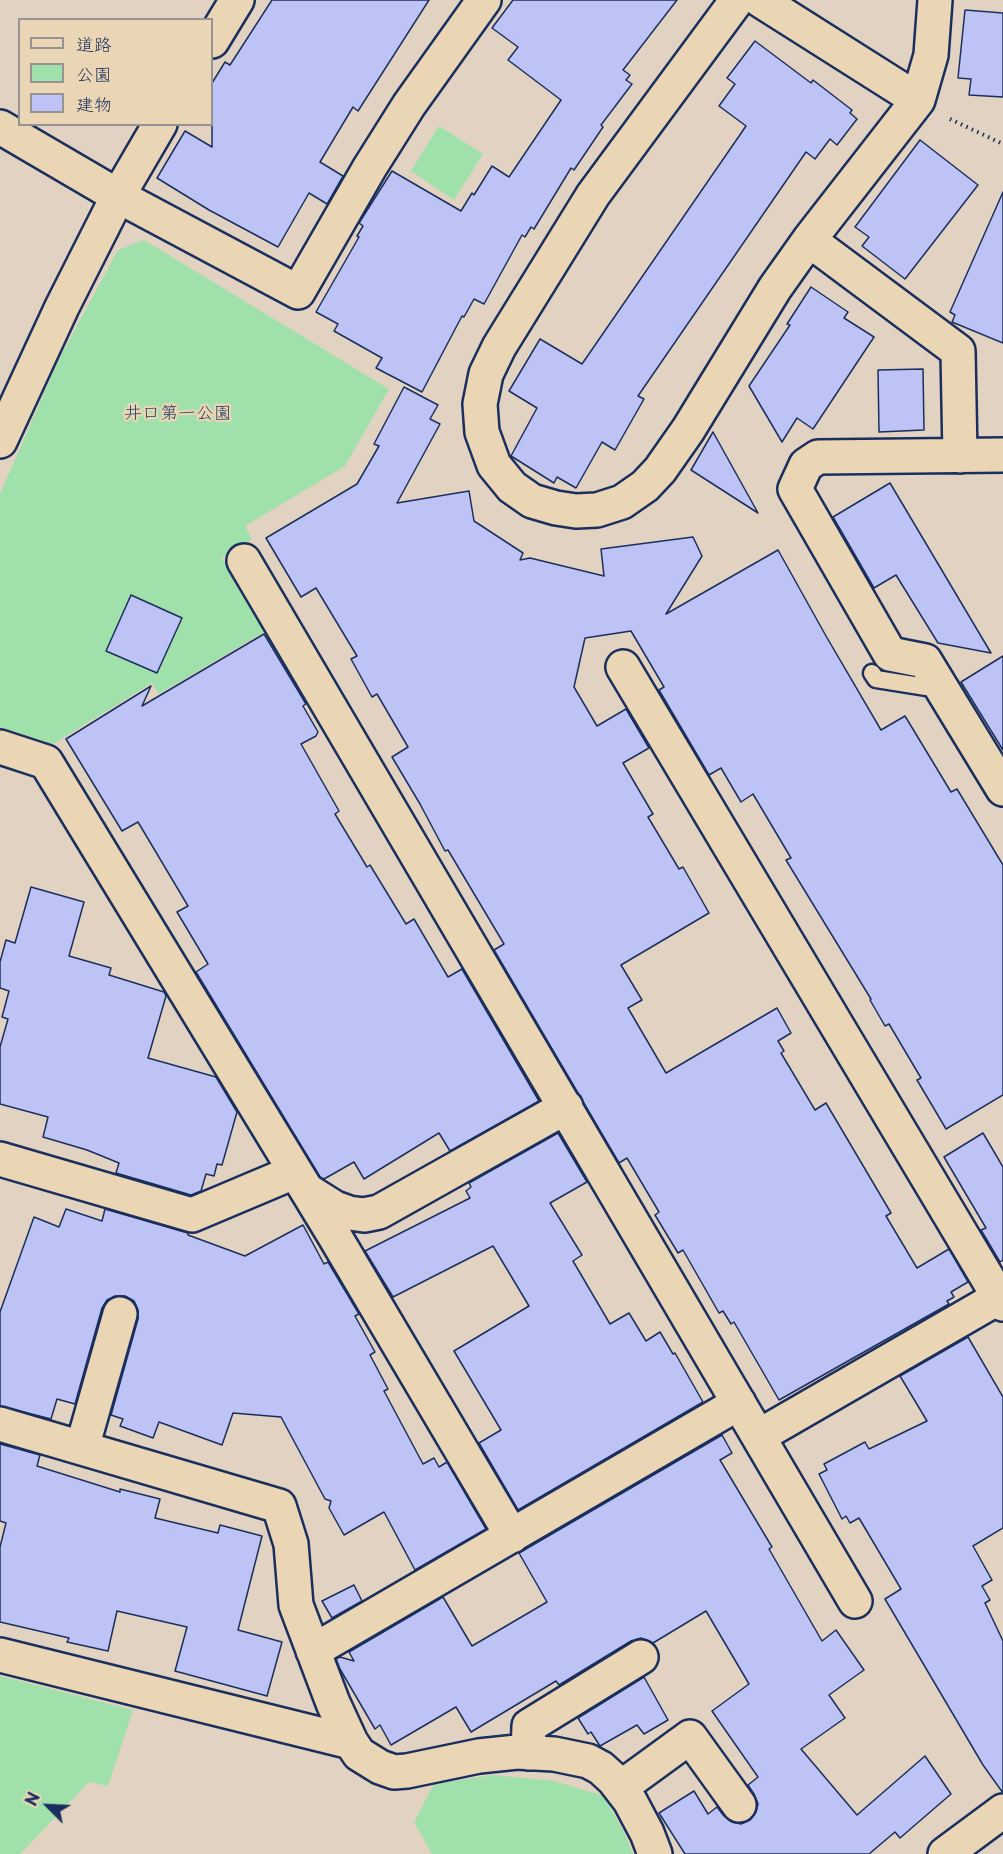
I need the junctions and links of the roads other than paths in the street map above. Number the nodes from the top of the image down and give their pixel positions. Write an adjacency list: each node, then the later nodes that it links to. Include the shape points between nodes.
1 (237, 0): 6 (street)
2 (484, 0): 10 (street, via 409,105 298,292)
3 (737, 0): 11 (street, via 593,195 499,347 486,374 480,404 482,432 494,465 532,501 576,511 597,510 622,502 645,486 688,430)
4 (760, 0): 7 (street)
5 (935, 0): 7 (street)
6 (213, 39)
7 (931, 108): 11 (street)
8 (159, 126): 10 (street)
9 (0, 127): 10 (street)
10 (118, 196): 12 (street)
11 (809, 240): 14 (street, via 958,351)
12 (0, 441)
13 (1003, 455): 14 (street)
14 (960, 456): 18 (street, via 818,457 806,465 795,489 891,654 925,661)
15 (244, 561): 21 (street)
16 (622, 667): 24 (street)
17 (872, 674): 18 (lane, via 876,679 926,687)
18 (936, 680): 20 (street)
19 (0, 747): 23 (street, via 46,762)
20 (1003, 789)
21 (566, 1107): 23 (street, via 379,1212 364,1215 335,1208); 26 (street)
22 (0, 1159): 23 (street, via 192,1215)
23 (299, 1180): 30 (street)
24 (1002, 1299): 28 (street)
25 (120, 1314): 29 (street)
26 (739, 1403): 28 (street); 30 (street)
27 (0, 1424): 29 (street)
28 (759, 1436): 31 (street)
29 (82, 1448): 32 (street, via 279,1506 291,1544 296,1605)
30 (512, 1536): 32 (street)
31 (855, 1601)
32 (313, 1651): 35 (street)
33 (0, 1655): 35 (street)
34 (641, 1657): 36 (street, via 529,1725)
35 (351, 1742): 36 (street, via 359,1754 394,1772 479,1756)
36 (528, 1753): 37 (street, via 588,1761 601,1768)
37 (620, 1788): 38 (street, via 690,1737); 40 (street)
38 (739, 1805)
39 (1003, 1811): 41 (street)
40 (655, 1854)
41 (945, 1854)

